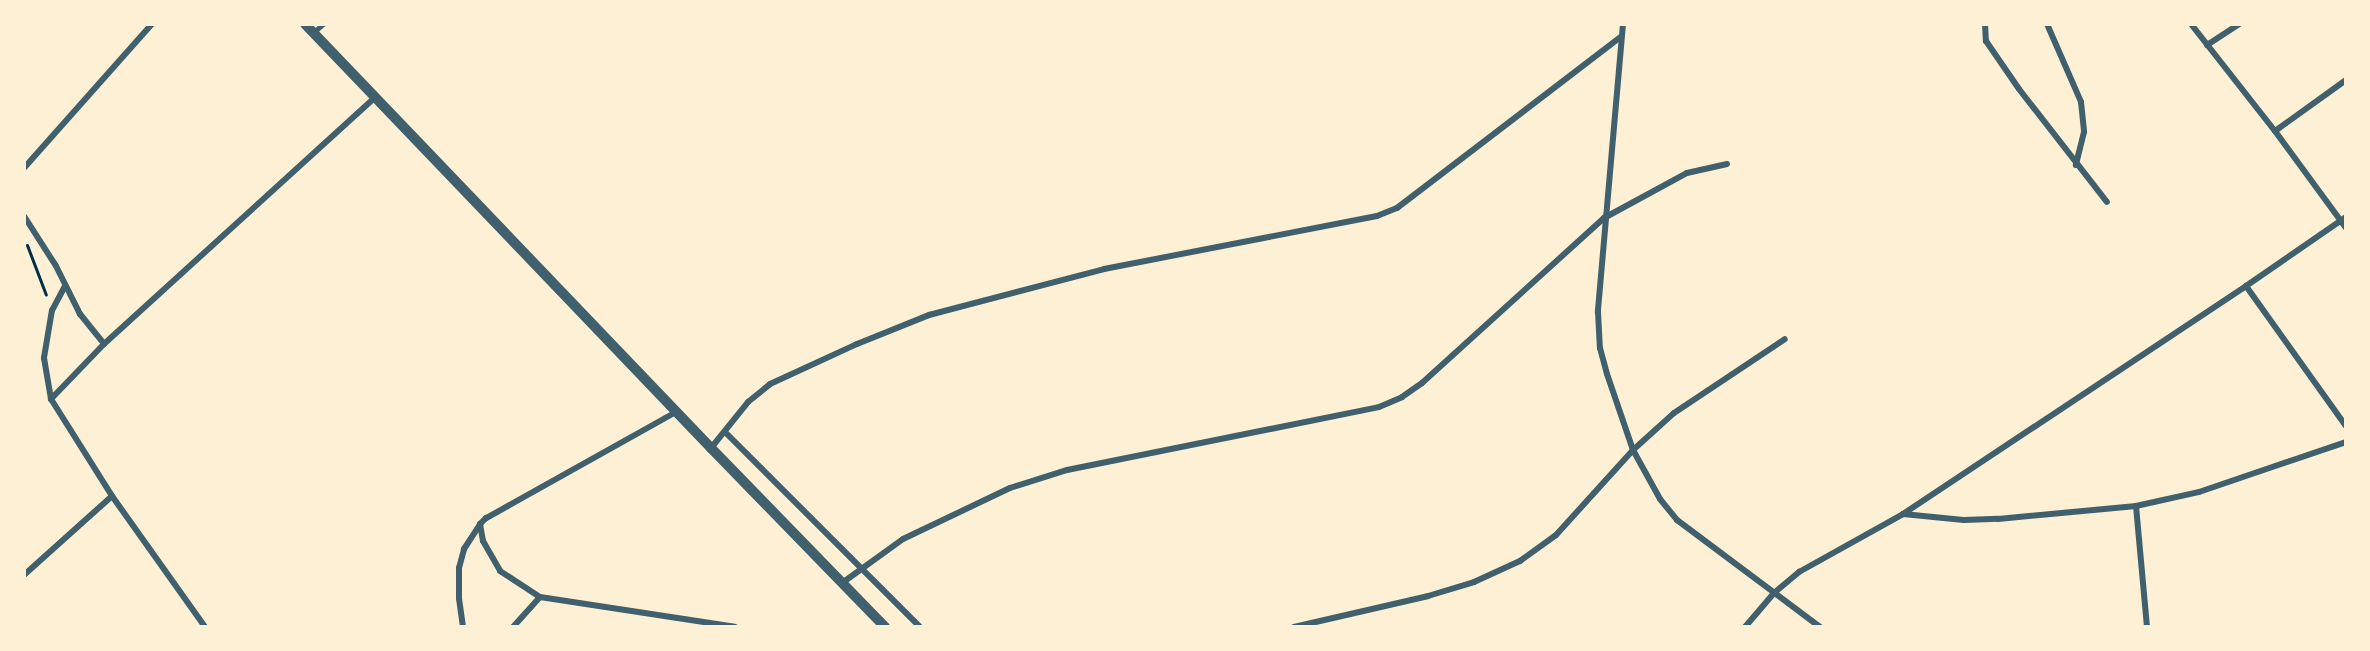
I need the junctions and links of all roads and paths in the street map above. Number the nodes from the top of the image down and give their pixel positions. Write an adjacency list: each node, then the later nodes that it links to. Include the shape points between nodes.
1 (152, 24): 17 (street)
2 (305, 24): 9 (street)
3 (323, 24): 9 (lane)
4 (1623, 24): 10 (street)
5 (1985, 24): 16 (street, via 1986,41)
6 (2047, 24): 16 (street, via 2080,102 2084,132)
7 (2191, 24): 11 (street)
8 (2239, 24): 11 (street)
9 (314, 32): 13 (street)
10 (1621, 37): 20 (street); 32 (street, via 1397,208 1377,216 1104,269 929,315 770,384 748,402)
11 (2207, 45): 14 (street)
12 (2346, 80): 14 (street)
13 (376, 97): 28 (street); 30 (street)
14 (2275, 131): 21 (street)
15 (1727, 164): 20 (street, via 1687,173)
16 (2076, 165): 18 (street)
17 (24, 168)
18 (2108, 202)
19 (24, 216): 24 (street)
20 (1604, 218): 35 (street, via 1597,320 1600,348); 40 (street, via 1402,397 1379,407 1067,470 1010,488 903,539)
21 (2343, 219): 22 (street); 25 (street)
22 (2346, 228)
23 (25, 237): 26 (path)
24 (65, 286): 26 (street); 28 (street, via 80,314)
25 (2246, 286): 31 (street); 38 (street)
26 (52, 310): 29 (street, via 44,358)
27 (1785, 339): 35 (street, via 1674,413)
28 (104, 344): 29 (street)
29 (51, 399): 36 (street)
30 (676, 412): 34 (street); 39 (street, via 507,504)
31 (2346, 426)
32 (725, 432): 34 (street); 40 (street)
33 (2346, 442): 37 (street, via 2199,492)
34 (711, 448): 42 (street)
35 (1633, 450): 43 (street, via 1660,499 1677,520); 51 (street, via 1556,535 1520,561 1474,582 1428,596)
36 (112, 496): 41 (street); 45 (street)
37 (2136, 506): 38 (street, via 1998,519); 54 (street)
38 (1902, 514): 43 (street, via 1799,572)
39 (480, 524): 44 (street, via 483,541 500,571); 46 (street, via 464,549 459,568)
40 (861, 567): 42 (street); 50 (street)
41 (24, 575)
42 (842, 583): 49 (street)
43 (1774, 593): 52 (street); 53 (street)
44 (540, 597): 47 (street); 48 (street)
45 (205, 627)
46 (463, 627)
47 (513, 627)
48 (735, 627)
49 (885, 627)
50 (920, 627)
51 (1294, 627)
52 (1745, 627)
53 (1820, 627)
54 (2147, 627)

